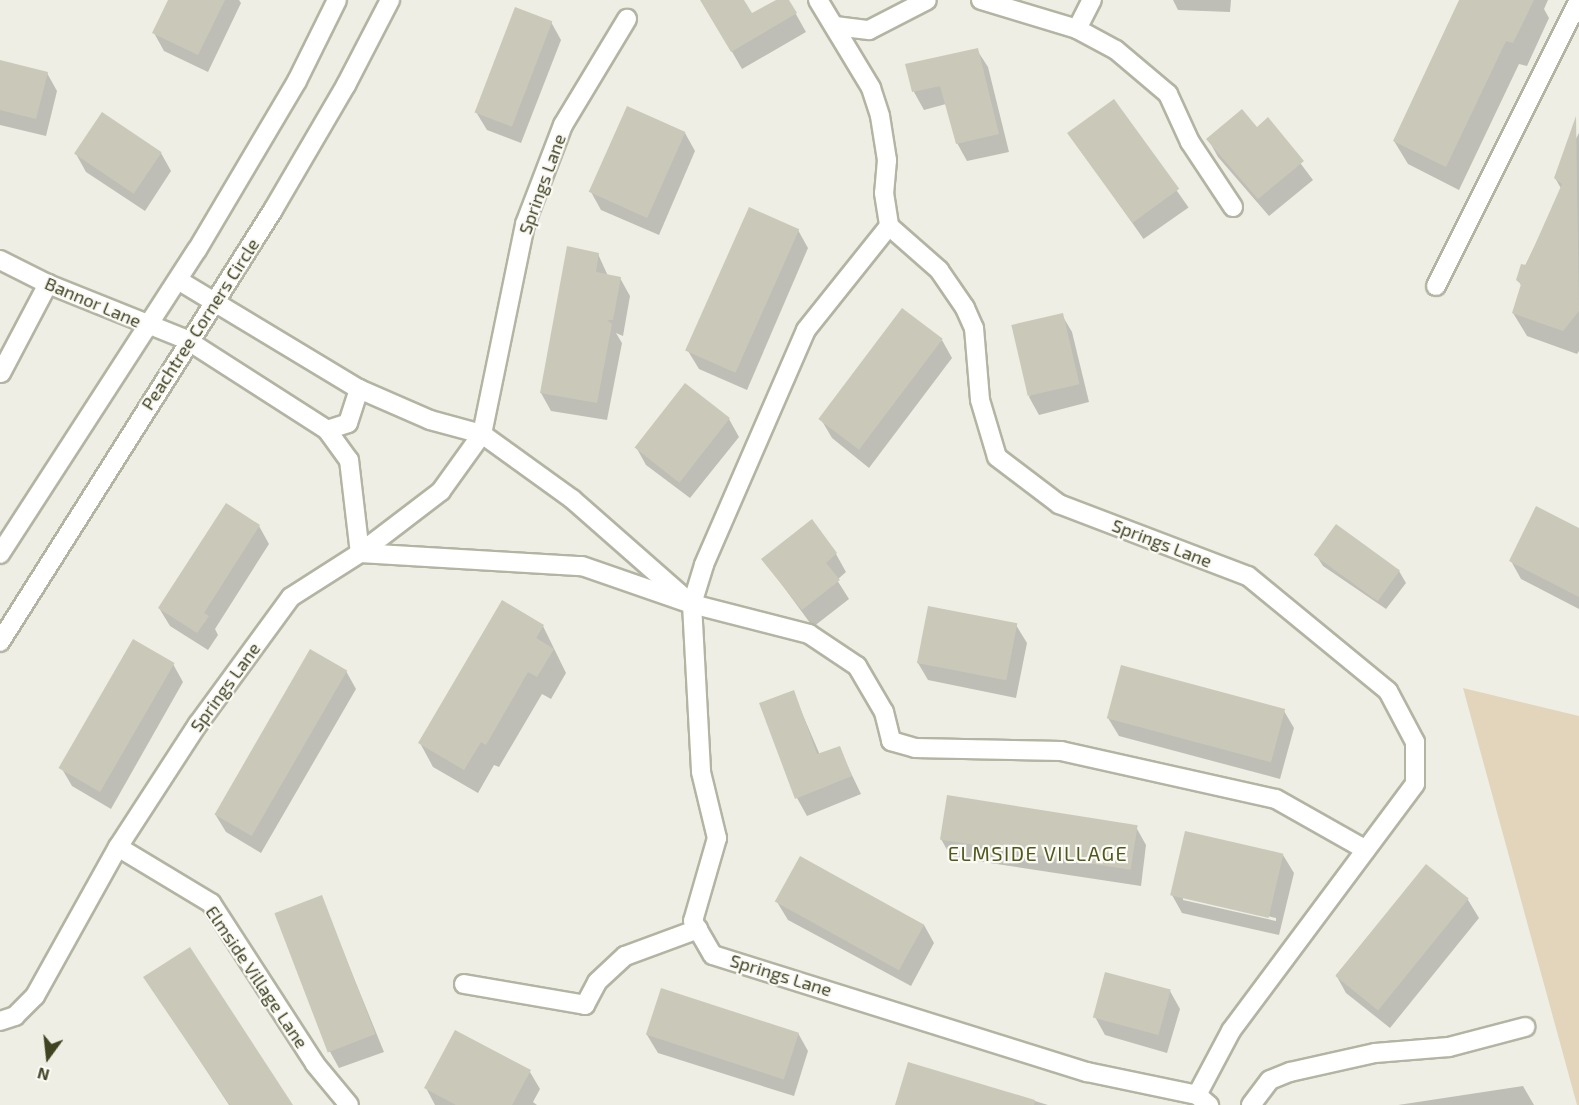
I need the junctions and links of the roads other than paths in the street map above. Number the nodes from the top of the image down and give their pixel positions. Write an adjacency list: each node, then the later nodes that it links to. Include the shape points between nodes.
1 (337, 0): 14 (street, via 297,81)
2 (390, 0): 17 (street, Peachtree Corners Circle, via 346,85)
3 (818, 0): 9 (street)
4 (927, 0): 9 (street, via 869,30)
5 (981, 0): 10 (street)
6 (1092, 0): 10 (street)
7 (1579, 1): 16 (street)
8 (627, 19): 23 (street, Springs Lane, via 563,125 525,224)
9 (835, 26): 12 (street, via 871,88 880,116)
10 (1077, 28): 11 (street, via 1116,50 1168,94 1190,142)
11 (1233, 207)
12 (889, 226): 26 (street, via 806,330 704,565); 29 (street, Springs Lane, via 939,270 965,308 974,328 980,400 997,457 1059,504 1248,576 1388,691 1414,742 1415,784)
13 (0, 260): 15 (street, Bannor Lane)
14 (178, 280): 17 (street); 18 (street)
15 (48, 284): 18 (street, Bannor Lane, via 118,309); 20 (street)
16 (1436, 286)
17 (215, 302): 19 (street, Peachtree Corners Circle); 21 (street)
18 (149, 325): 19 (street, Bannor Lane); 25 (street)
19 (188, 340): 22 (street); 27 (street, Peachtree Corners Circle)
20 (1, 373)
21 (359, 389): 22 (street, via 348,423); 23 (street, via 430,420)
22 (327, 430): 24 (street, via 349,460)
23 (482, 434): 24 (street, Springs Lane, via 441,491); 26 (street, via 572,499)
24 (360, 553): 26 (street, via 582,566); 28 (street, Springs Lane, via 291,597 198,724)
25 (0, 554)
26 (692, 604): 29 (street, via 809,634 857,666 884,712 891,741 915,748 1061,751 1276,799); 30 (street, via 701,771 717,838 693,921)
27 (0, 642)
28 (118, 847): 32 (street, via 35,996 15,1016); 35 (street, Elmside Village Lane, via 211,903 315,1064)
29 (1366, 850): 34 (street, Springs Lane, via 1230,1031)
30 (698, 929): 31 (street, via 625,956 597,982 585,1005); 34 (street, Springs Lane, via 713,955 1087,1072)
31 (464, 984)
32 (0, 1021)
33 (1525, 1027): 36 (street, via 1449,1047 1375,1053 1290,1072 1270,1080)
34 (1203, 1100)
35 (349, 1105)
36 (1251, 1105)

